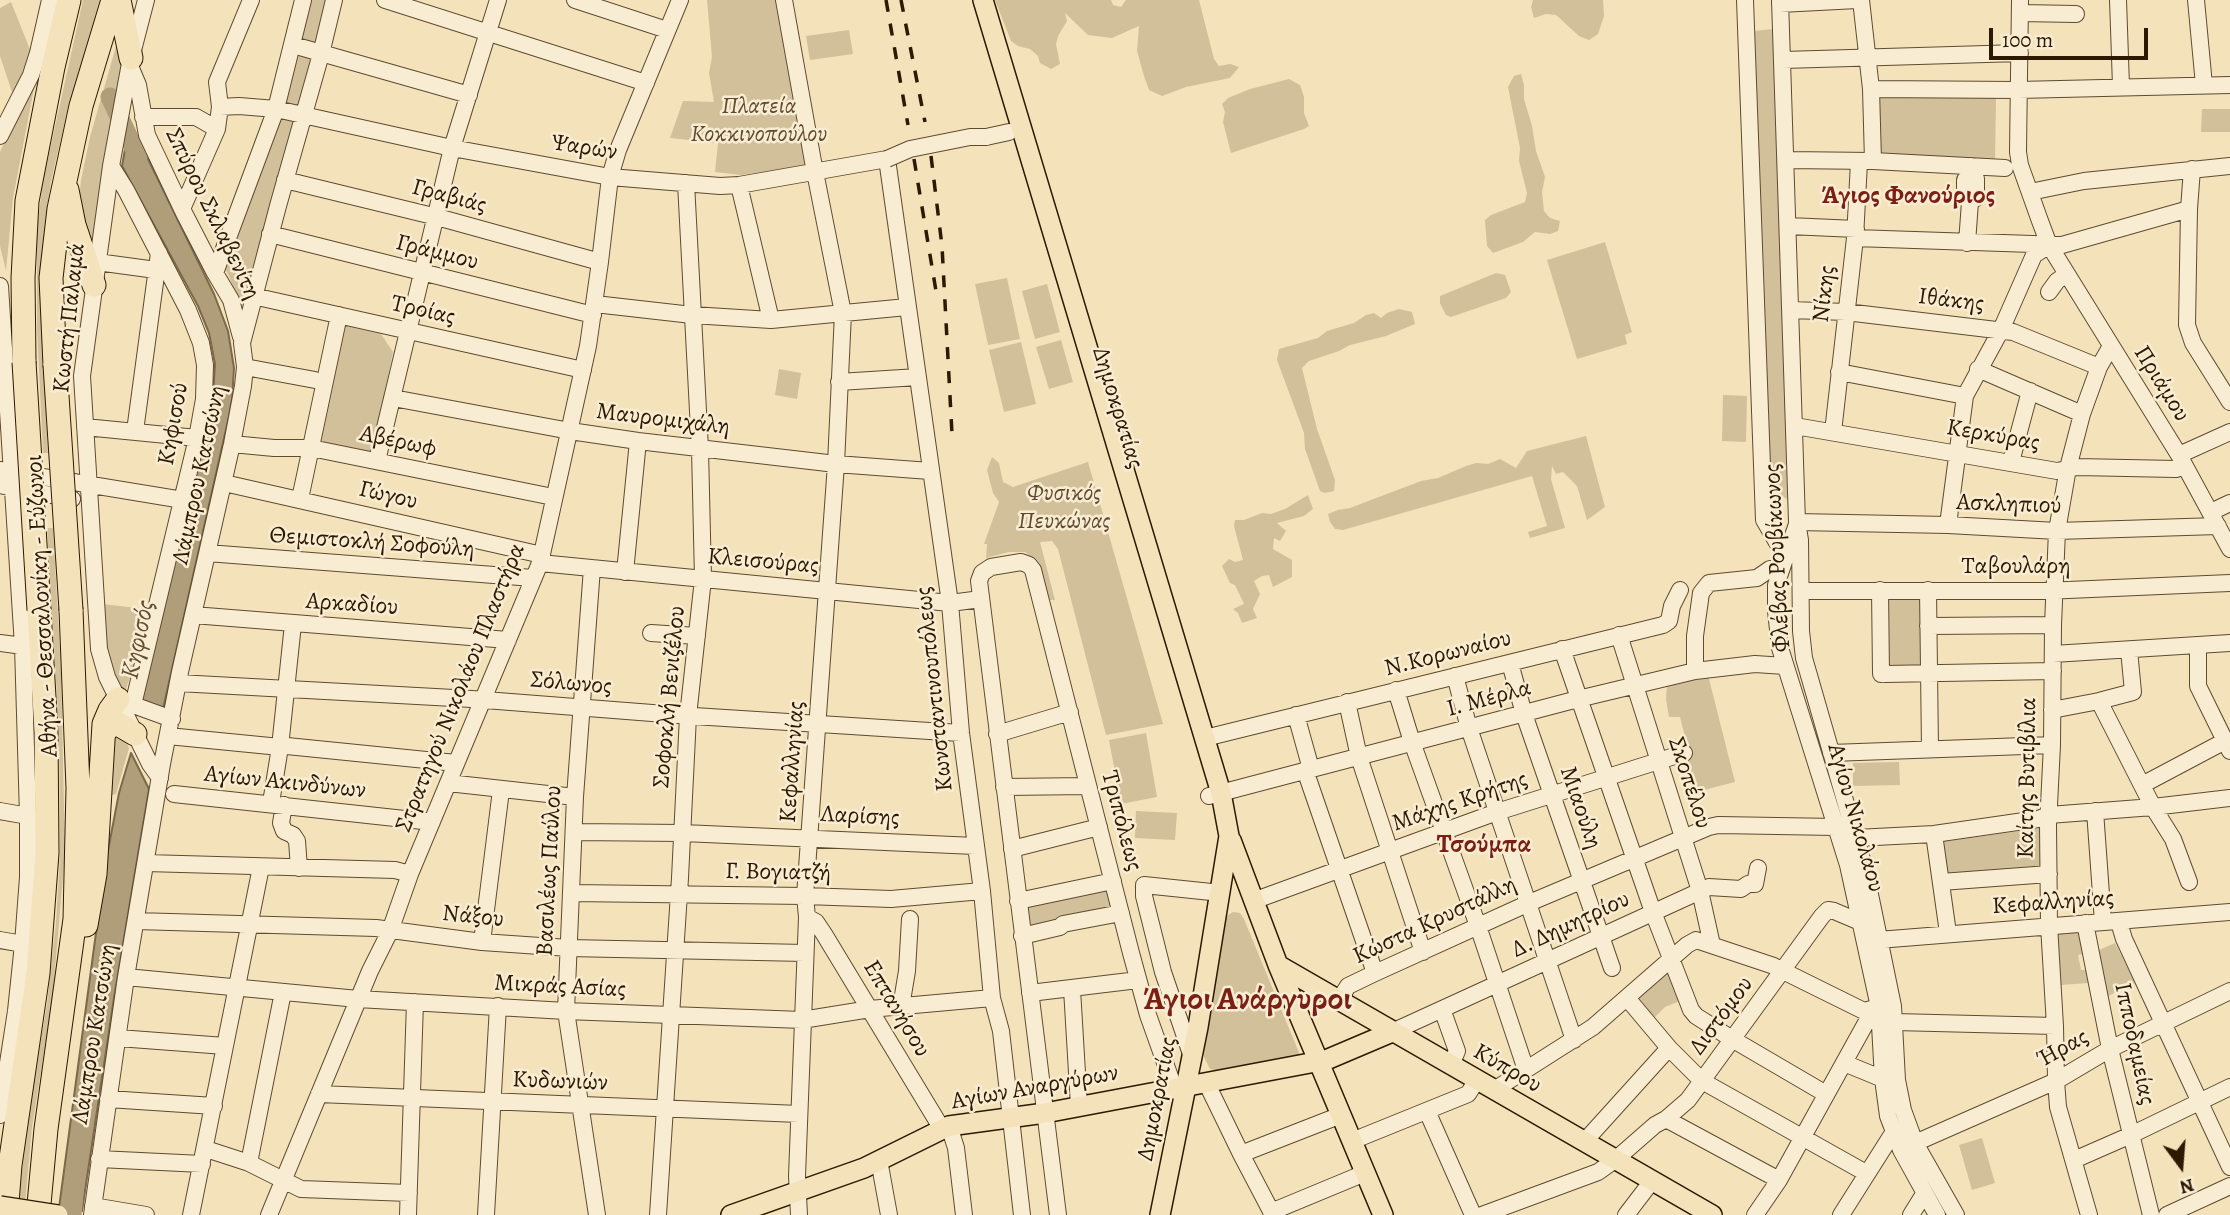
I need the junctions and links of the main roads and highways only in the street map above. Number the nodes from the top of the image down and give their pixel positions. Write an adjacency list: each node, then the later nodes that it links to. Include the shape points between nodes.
1 (69, 0): 25 (highway, Αθήνα - Θεσσαλονίκη - Εύζωνοι, bridge, via 27,201 23,267 24,362 46,732 47,853 38,973)
2 (113, 0): 7 (highway, Αθήνα - Θεσσαλονίκη - Εύζωνοι, via 89,73)
3 (118, 0): 6 (highway)
4 (970, 0): 12 (main road, Δημοκρατίας)
5 (983, 0): 12 (main road, Δημοκρατίας, via 1205,737)
6 (129, 67)
7 (65, 178): 8 (highway, via 74,225); 18 (highway, Αθήνα - Θεσσαλονίκη - Εύζωνοι, bridge, via 51,278 77,724 78,857)
8 (96, 274)
9 (131, 704): 10 (highway, via 107,715)
10 (104, 733): 11 (highway, via 118,724); 18 (highway, via 95,874)
11 (135, 734)
12 (1215, 795): 13 (main road, Δημοκρατίας)
13 (1228, 831): 14 (main road); 15 (main road, Δημοκρατίας)
14 (1253, 901): 15 (main road); 16 (main road)
15 (1219, 902): 22 (main road, Δημοκρατίας)
16 (1278, 965): 17 (main road, Κύπρου); 19 (main road)
17 (1321, 989): 19 (main road, via 1305,1001); 20 (main road, Κύπρου)
18 (64, 1005): 26 (highway, Αθήνα - Θεσσαλονίκη - Εύζωνοι)
19 (1300, 1014): 21 (main road)
20 (1392, 1032): 21 (main road, Αγίων Αναργύρων); 30 (main road, Κύπρου)
21 (1319, 1061): 22 (main road, Αγίων Αναργύρων); 29 (main road)
22 (1189, 1085): 24 (main road, Αγίων Αναργύρων, via 946,1127 864,1168); 28 (main road, Δημοκρατίας)
23 (0, 1206): 27 (main road, bridge)
24 (743, 1213)
25 (6, 1215)
26 (38, 1215)
27 (58, 1215)
28 (1160, 1215)
29 (1383, 1215)
30 (1712, 1215)

